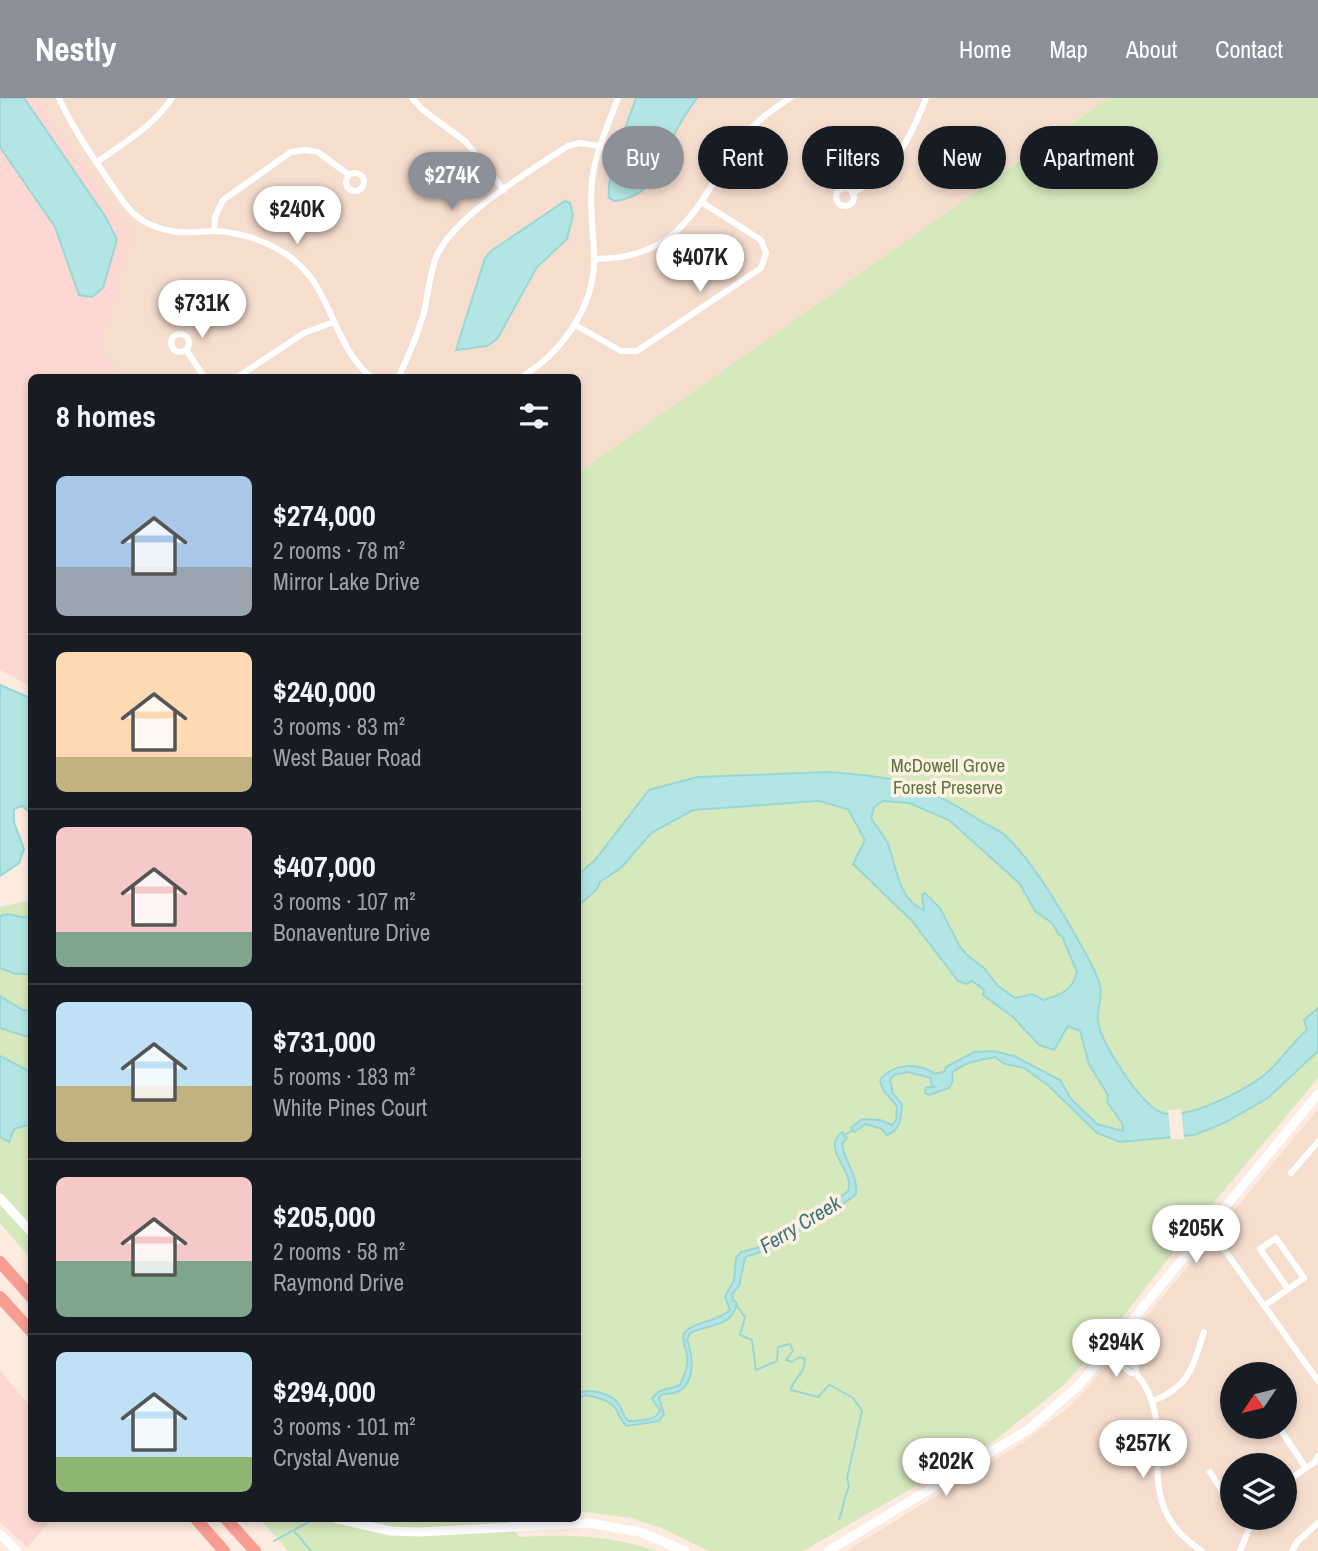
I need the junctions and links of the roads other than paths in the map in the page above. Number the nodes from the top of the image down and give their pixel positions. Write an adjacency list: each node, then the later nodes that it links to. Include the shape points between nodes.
1 (59, 98): 8 (street)
2 (172, 98): 8 (street, via 149,125)
3 (412, 98): 10 (street, via 466,142)
4 (618, 98): 7 (street)
5 (790, 98): 12 (street, via 749,131)
6 (926, 98): 11 (street, via 892,164 872,183)
7 (599, 146): 10 (street, via 568,146); 14 (street, via 591,200)
8 (96, 163): 13 (street, via 134,214 158,228)
9 (349, 176): 13 (street, via 317,152 291,152 223,200)
10 (504, 190): 21 (street, via 460,224 442,246 420,325)
11 (852, 193)
12 (703, 202): 14 (street, via 683,226 658,243 630,254); 16 (street, via 761,240 766,253 761,268 637,351 621,351)
13 (214, 232): 15 (street, via 261,241 293,260 314,282)
14 (594, 259): 16 (street, via 589,292)
15 (334, 322): 19 (street, via 304,333); 20 (street, via 346,349)
16 (575, 325): 22 (street, via 549,356)
17 (186, 350): 18 (street)
18 (202, 374)
19 (242, 374)
20 (368, 374)
21 (400, 374)
22 (525, 374)
23 (1318, 1094): 27 (street)
24 (1318, 1142): 25 (street)
25 (1291, 1173)
26 (0, 1198): 28 (street)
27 (1208, 1227): 33 (street); 36 (street)
28 (28, 1229)
29 (0, 1262): 31 (highway)
30 (1288, 1289): 30 (street, via 1260,1249 1276,1238 1304,1278); 33 (street)
31 (28, 1294)
32 (0, 1297): 34 (highway)
33 (1265, 1306): 38 (street)
34 (28, 1328)
35 (1204, 1332): 40 (street, via 1188,1377)
36 (1108, 1350): 40 (street, via 1136,1373); 57 (street, via 1061,1403 1029,1429)
37 (1318, 1366): 38 (street)
38 (1310, 1371): 39 (street)
39 (1318, 1381)
40 (1153, 1401): 58 (street, via 1158,1491 1171,1523)
41 (1285, 1439): 43 (street)
42 (1317, 1460): 43 (street)
43 (1306, 1468): 45 (street)
44 (1210, 1472): 46 (street)
45 (1297, 1474)
46 (1220, 1488)
47 (198, 1522): 54 (highway)
48 (229, 1522): 55 (highway)
49 (350, 1522): 56 (street, via 420,1532 589,1523 640,1532)
50 (1316, 1527): 60 (street)
51 (1248, 1530): 59 (street)
52 (0, 1534): 53 (street)
53 (17, 1551)
54 (224, 1551)
55 (255, 1551)
56 (685, 1551)
57 (828, 1551)
58 (1202, 1551)
59 (1240, 1551)
60 (1292, 1551)

